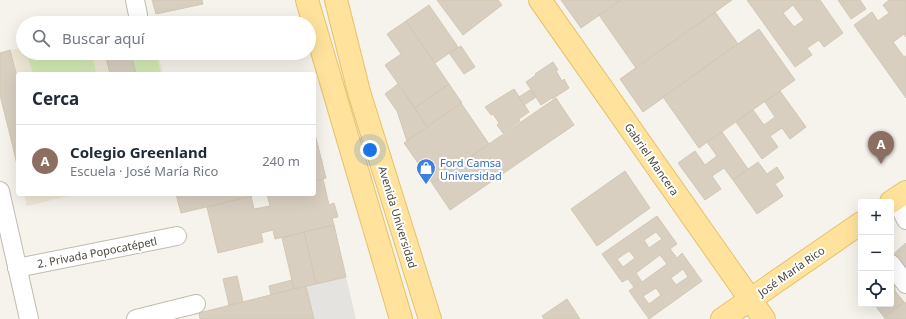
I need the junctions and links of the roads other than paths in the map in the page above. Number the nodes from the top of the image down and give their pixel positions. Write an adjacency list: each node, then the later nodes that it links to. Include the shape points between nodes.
1 (307, 0): 4 (main road)
2 (336, 0): 20 (main road, Avenida Universidad, via 359,92)
3 (540, 0): 15 (main road, Gabriel Mancera)
4 (312, 16)
5 (316, 31): 19 (main road)
6 (0, 191): 11 (street)
7 (898, 198): 8 (street)
8 (906, 220)
9 (858, 225): 15 (main road, José María Rico)
10 (177, 236): 12 (street, 2. Privada Popocatépetl)
11 (5, 240): 12 (street)
12 (17, 268): 17 (street)
13 (894, 268): 14 (street)
14 (906, 284)
15 (750, 299): 21 (main road, José María Rico); 22 (main road, Gabriel Mancera)
16 (196, 304): 18 (street)
17 (29, 319)
18 (136, 319)
19 (401, 319)
20 (430, 319)
21 (722, 319)
22 (764, 319)

